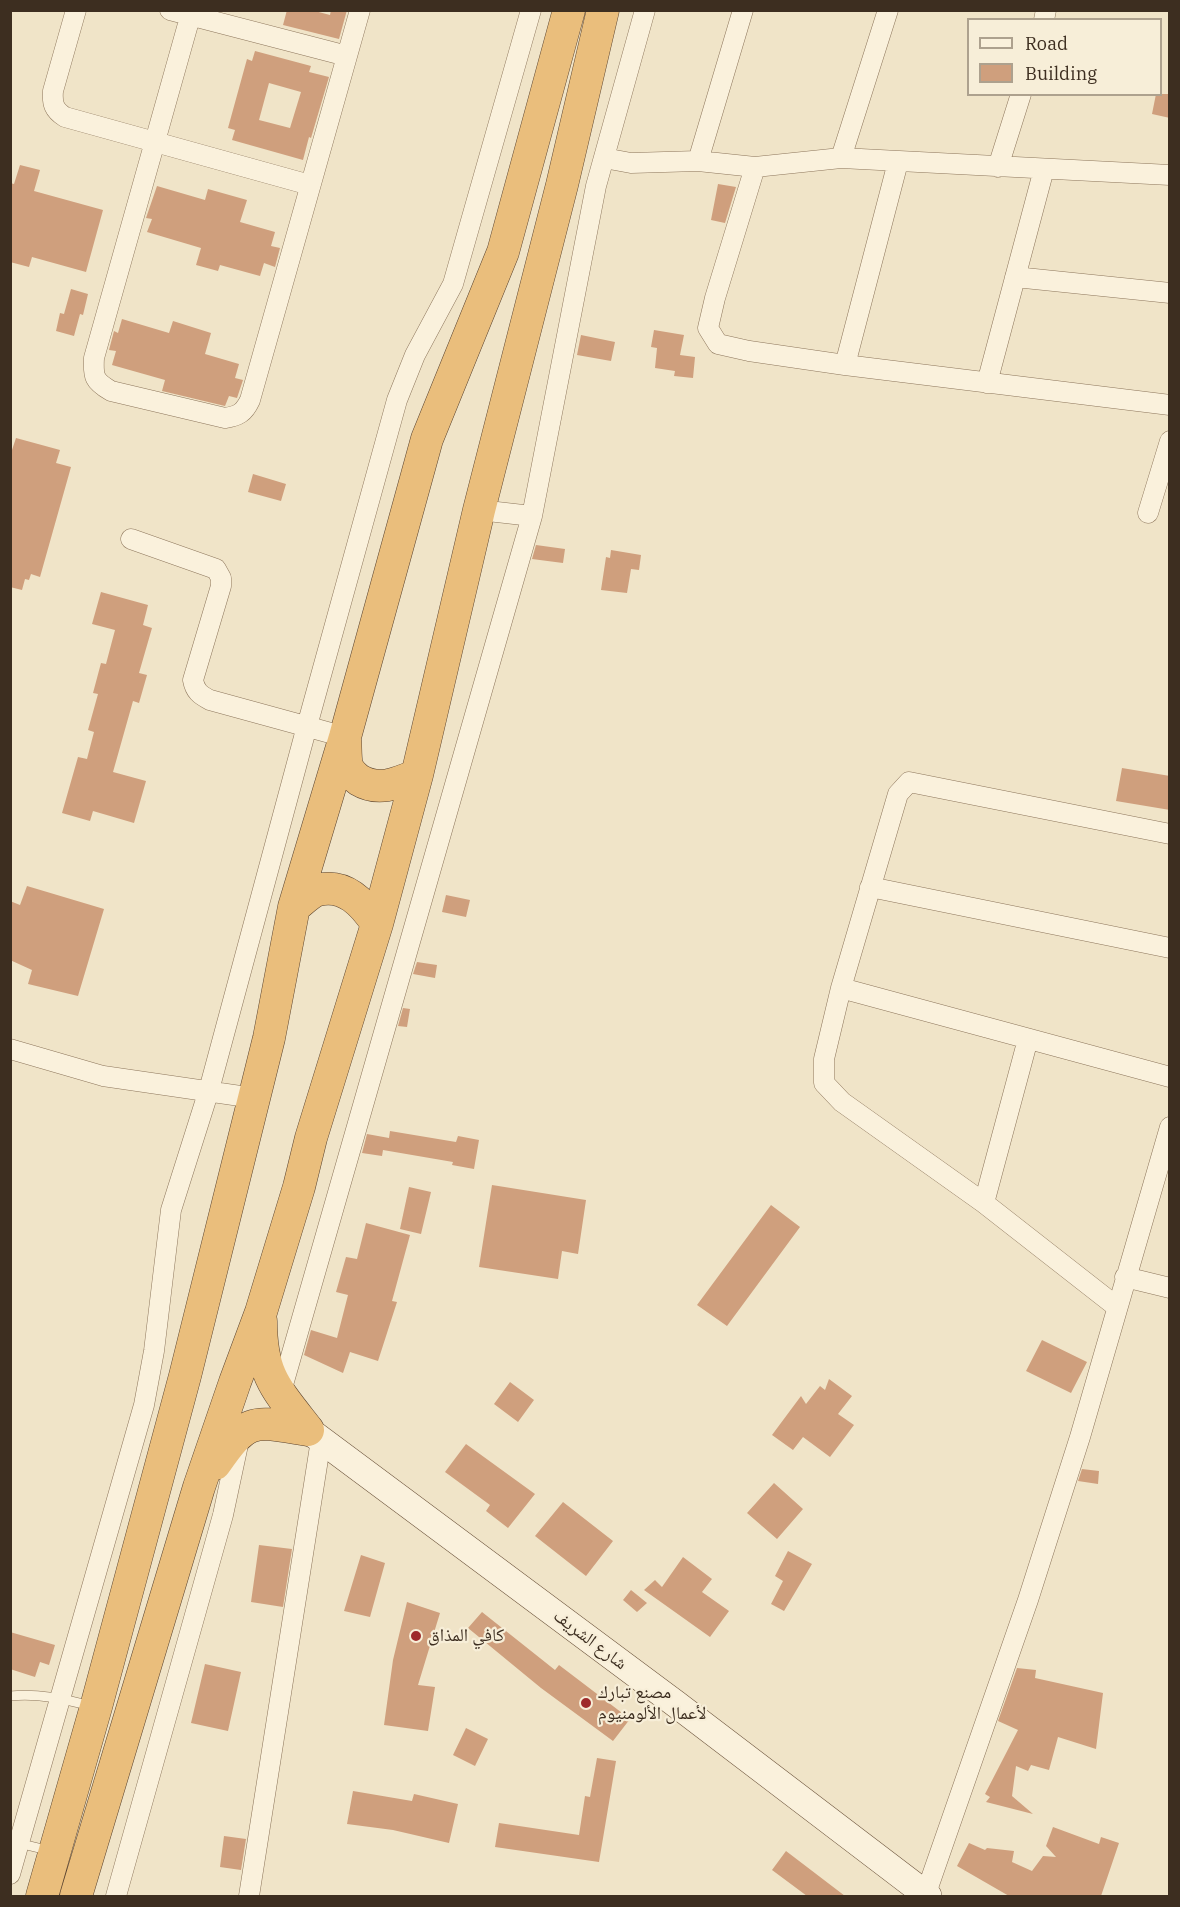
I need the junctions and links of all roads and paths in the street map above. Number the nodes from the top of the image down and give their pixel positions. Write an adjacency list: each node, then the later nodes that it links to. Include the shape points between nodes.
1 (76, 10): 13 (street, via 53,91 52,102 57,111 65,117)
2 (170, 10): 10 (street)
3 (360, 10): 11 (street)
4 (531, 10): 33 (street, via 453,284 415,355 397,400)
5 (569, 10): 34 (highway, via 503,252 427,439)
6 (603, 10): 29 (highway)
7 (645, 10): 14 (street)
8 (743, 10): 16 (street)
9 (888, 10): 15 (street)
10 (192, 14): 11 (street); 13 (street)
11 (347, 56): 22 (street)
12 (1019, 96): 19 (street)
13 (154, 142): 22 (street); 22 (street, via 94,358 96,381 111,391 225,418 245,411)
14 (604, 158): 16 (street, via 632,163); 31 (street)
15 (841, 158): 17 (street); 18 (street)
16 (698, 161): 18 (street)
17 (898, 162): 19 (street); 25 (street)
18 (755, 167): 25 (street, via 708,328 718,344)
19 (998, 167): 20 (street)
20 (1044, 169): 21 (street); 23 (street)
21 (1170, 175)
22 (310, 184)
23 (1015, 277): 24 (street); 26 (street)
24 (1170, 293)
25 (845, 365): 26 (street)
26 (987, 383): 27 (street)
27 (1170, 405)
28 (1170, 441): 30 (street)
29 (479, 510): 31 (street); 35 (highway)
30 (1148, 513)
31 (532, 516): 53 (street)
32 (131, 539): 33 (street, via 216,569 221,578 193,680 200,695)
33 (307, 726): 34 (street); 45 (street)
34 (345, 737): 35 (highway, via 347,767 363,782 382,787); 38 (highway)
35 (417, 775): 39 (highway)
36 (1170, 834): 37 (street, via 909,782 898,794)
37 (870, 887): 40 (street); 41 (street)
38 (294, 907): 39 (highway, via 316,890 349,894 365,906); 46 (highway)
39 (377, 924): 52 (highway)
40 (1170, 948)
41 (841, 988): 42 (street); 48 (street, via 824,1059 824,1083 842,1102)
42 (1028, 1039): 44 (street); 48 (street)
43 (10, 1048): 45 (street, via 103,1076)
44 (1170, 1077)
45 (209, 1090): 46 (street); 58 (street, via 171,1210 144,1405)
46 (254, 1098): 59 (highway)
47 (1170, 1127): 49 (street)
48 (984, 1203): 51 (street)
49 (1125, 1277): 50 (street); 51 (street)
50 (1170, 1288)
51 (1117, 1307): 67 (street, via 1028,1600)
52 (261, 1311): 53 (highway, via 263,1359); 56 (highway)
53 (280, 1395): 55 (highway)
54 (241, 1431): 55 (highway, via 253,1424 271,1424); 56 (highway); 65 (street, via 223,1515)
55 (314, 1435): 66 (street); 67 (main road, شارع الشريف)
56 (199, 1487): 64 (highway)
57 (10, 1696): 58 (lane)
58 (61, 1698): 59 (lane); 60 (street)
59 (96, 1707): 61 (highway)
60 (15, 1842): 61 (lane); 62 (street)
61 (56, 1852): 63 (highway)
62 (10, 1874)
63 (42, 1896)
64 (76, 1896)
65 (116, 1896)
66 (249, 1896)
67 (926, 1896)

